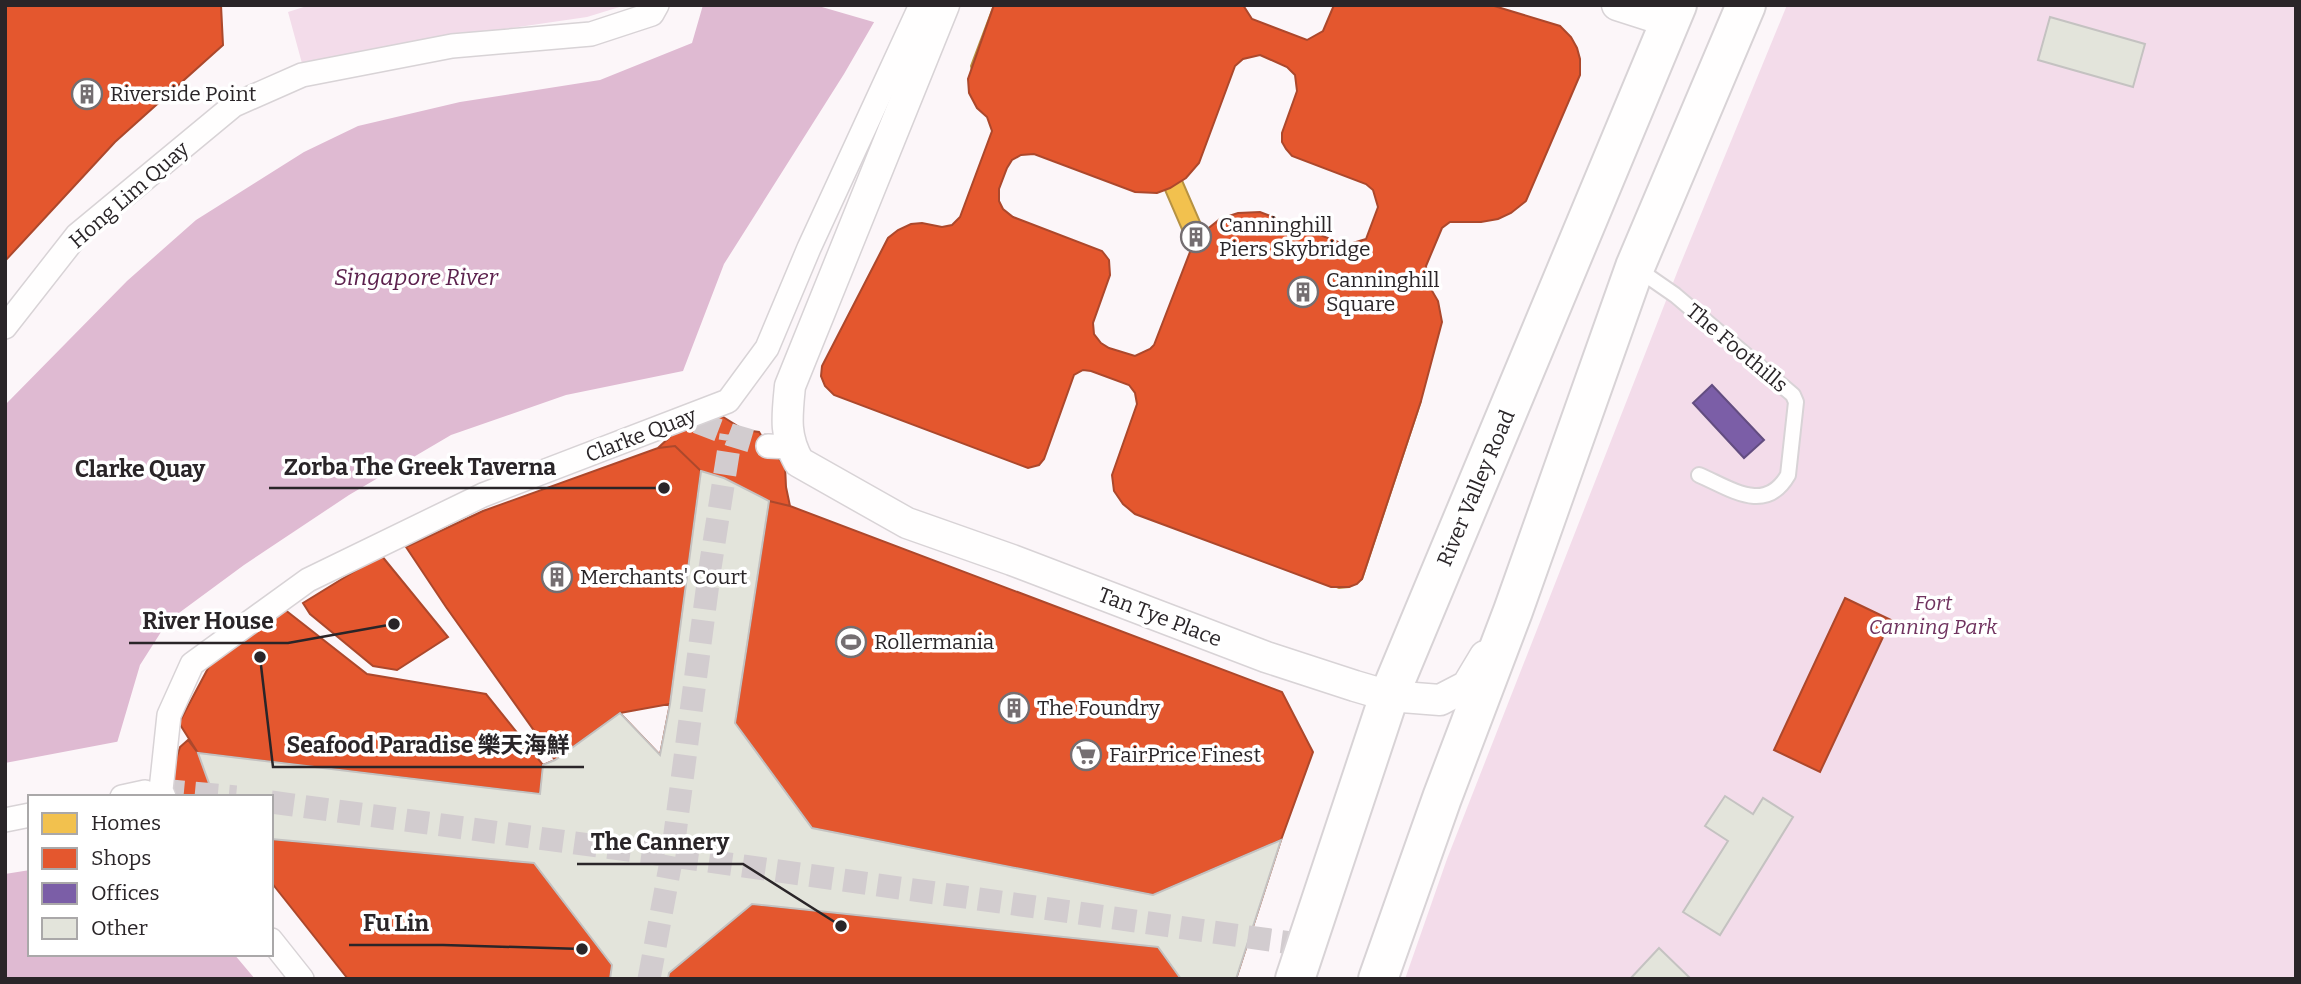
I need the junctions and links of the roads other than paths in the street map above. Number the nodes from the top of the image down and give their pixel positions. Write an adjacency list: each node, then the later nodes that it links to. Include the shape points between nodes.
1 (657, 5): 8 (street, Hong Lim Quay, via 652,14 591,34 452,46 302,75 234,105 77,235)
2 (921, 5): 12 (street, Clarke Quay, via 767,348 728,401 691,420 483,495 308,580 192,664 169,715 161,790)
3 (944, 5): 11 (street, Tan Tye Place, via 790,387 787,425 779,446 799,463 907,523 1266,657)
4 (1618, 5): 6 (street)
5 (1746, 5): 7 (main road)
6 (1673, 13): 11 (main road, River Valley Road)
7 (1635, 267): 9 (lane, The Foothills, via 1675,295 1796,402 1788,475 1773,492 1750,497); 10 (main road)
8 (5, 327)
9 (1699, 475)
10 (1513, 611): 11 (street, Tan Tye Place, via 1467,686 1440,700); 18 (main road)
11 (1389, 696): 17 (main road, River Valley Road)
12 (144, 795)
13 (28, 815): 14 (street)
14 (5, 820)
15 (273, 943): 16 (street)
16 (302, 979)
17 (1295, 979)
18 (1378, 979)

